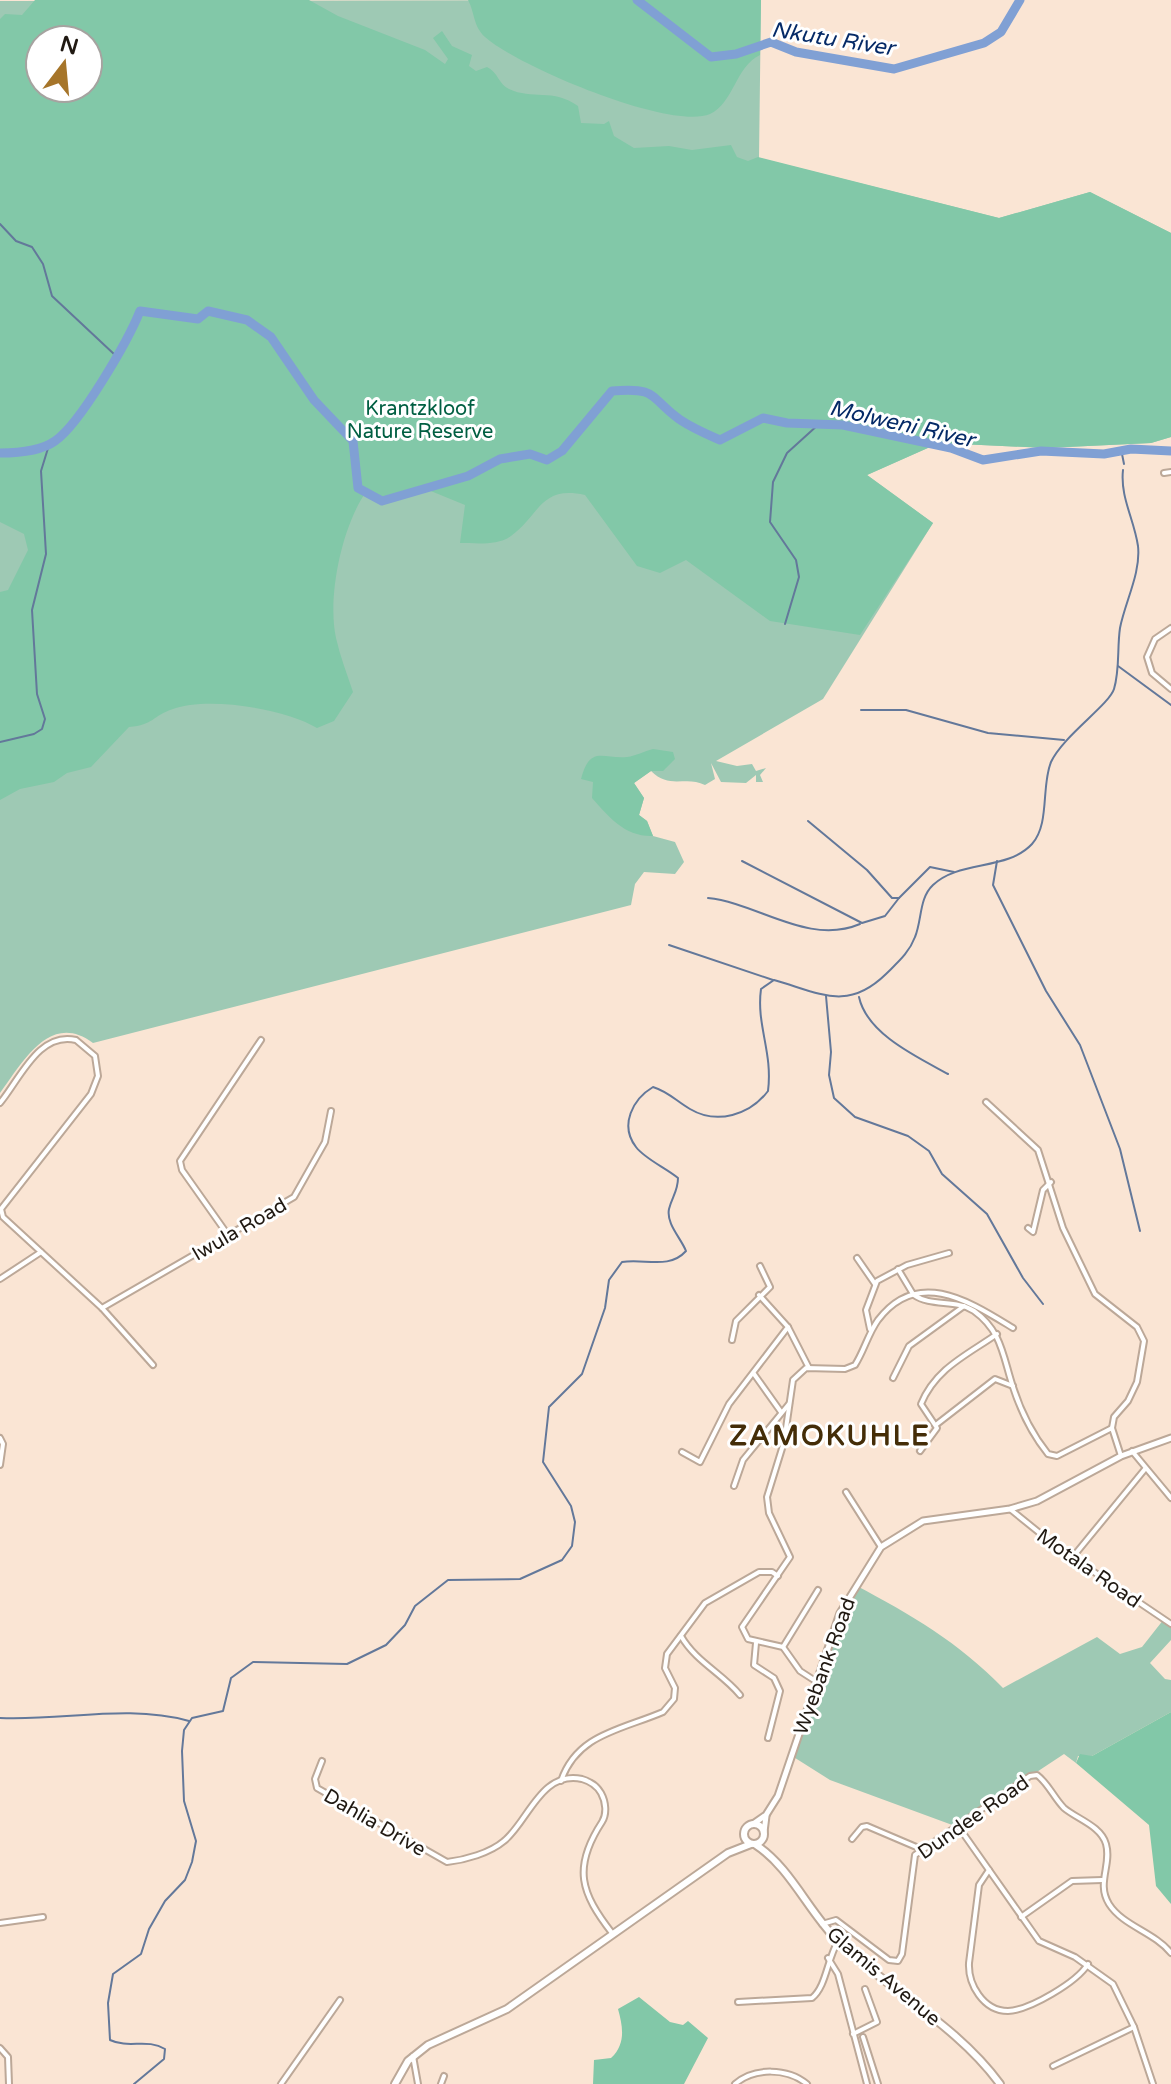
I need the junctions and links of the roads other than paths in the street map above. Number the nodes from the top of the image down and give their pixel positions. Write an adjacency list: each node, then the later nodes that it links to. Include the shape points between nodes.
1 (1171, 472): 2 (street)
2 (1164, 473)
3 (1171, 628): 4 (street, via 1155,639 1147,657 1152,673)
4 (1171, 689)
5 (261, 1040): 12 (street, via 180,1160)
6 (986, 1102): 9 (street, via 1038,1150)
7 (0, 1103): 10 (street, via 52,1041 79,1042 96,1058 98,1078 91,1094)
8 (331, 1111): 12 (street, Iwula Road, via 325,1142 296,1196)
9 (1051, 1182): 11 (street, via 1043,1190 1033,1232); 37 (street, via 1063,1228 1099,1300 1137,1327 1144,1341 1137,1382)
10 (0, 1209): 13 (street)
11 (1028, 1228)
12 (228, 1235): 23 (street, Iwula Road)
13 (41, 1252): 18 (street); 23 (street)
14 (949, 1253): 17 (street)
15 (857, 1258): 19 (street)
16 (760, 1266): 20 (street, via 770,1287)
17 (898, 1269): 19 (street); 21 (street)
18 (0, 1279)
19 (875, 1284): 26 (street, via 866,1310)
20 (759, 1295): 24 (street); 28 (street, via 736,1321)
21 (914, 1295): 22 (street); 25 (street, via 960,1297); 26 (street, via 894,1304)
22 (964, 1306): 27 (street); 32 (street, via 909,1346)
23 (102, 1308): 29 (street)
24 (788, 1325): 30 (street); 31 (street)
25 (1013, 1328)
26 (871, 1331): 30 (street, via 855,1365)
27 (997, 1334): 33 (street); 36 (street, via 933,1381 921,1405)
28 (732, 1340)
29 (153, 1365)
30 (809, 1368): 34 (street, via 793,1380)
31 (754, 1374): 35 (street); 42 (street, via 729,1404 700,1462)
32 (893, 1378)
33 (1013, 1386): 36 (street, via 995,1379); 37 (street, via 1029,1427 1051,1455)
34 (790, 1402): 35 (street); 52 (street, via 767,1497 769,1513 790,1555)
35 (781, 1412): 46 (street, via 743,1460)
36 (937, 1424): 40 (street)
37 (1112, 1428): 43 (street)
38 (0, 1438): 44 (street)
39 (1171, 1438): 41 (street, Wyebank Road)
40 (920, 1451)
41 (1132, 1451): 43 (street, Wyebank Road); 45 (street)
42 (682, 1452)
43 (1121, 1456): 49 (street, Wyebank Road, via 1037,1501)
44 (0, 1465)
45 (1145, 1469): 48 (street); 51 (street)
46 (734, 1486)
47 (846, 1492): 50 (street)
48 (1171, 1498)
49 (1010, 1509): 50 (street, Wyebank Road, via 923,1521); 51 (street, Motala Road)
50 (881, 1547): 58 (street, Wyebank Road, via 840,1613)
51 (1072, 1558): 54 (street, Motala Road)
52 (779, 1577): 55 (street, via 763,1571 719,1593); 56 (street, via 743,1623 745,1636)
53 (818, 1590): 57 (street)
54 (1171, 1624)
55 (681, 1636): 59 (street, via 692,1654); 62 (street, via 665,1659 675,1688 671,1705 585,1744 569,1760)
56 (756, 1643): 57 (street); 60 (street, via 754,1665 774,1678 780,1691)
57 (783, 1647): 58 (street, via 800,1671)
58 (817, 1682): 63 (street, Wyebank Road, via 781,1789)
59 (740, 1695)
60 (768, 1738)
61 (322, 1761): 62 (street, Dahlia Drive, via 317,1788 447,1862 503,1842 534,1800)
62 (561, 1781): 79 (street, via 577,1778 602,1793 605,1816 587,1850 583,1882 589,1903)
63 (766, 1815): 64 (street, Wyebank Road); 67 (street, Wyebank Road)
64 (753, 1824): 66 (main road); 67 (main road, via 760,1825)
65 (958, 1826): 70 (street, Dundee Road); 73 (street); 74 (street, Dundee Road, via 1035,1774 1063,1807 1103,1837 1107,1851)
66 (743, 1835): 69 (main road, Glamis Avenue); 71 (main road)
67 (764, 1835): 69 (main road); 72 (main road, Glamis Avenue)
68 (852, 1839): 70 (street, via 867,1826)
69 (754, 1844): 71 (main road); 72 (main road, Glamis Avenue)
70 (921, 1849): 78 (street, Dundee Road, via 912,1860 898,1961 889,1960 836,1920)
71 (728, 1853): 79 (main road)
72 (775, 1861): 78 (main road, Glamis Avenue)
73 (989, 1870): 76 (street); 83 (street, via 979,1885 969,1963 977,1993 990,2005 1013,2010 1071,1984)
74 (1102, 1880): 76 (street, via 1072,1881); 81 (street, via 1118,1915 1153,1935)
75 (43, 1917): 77 (street)
76 (1021, 1917): 83 (street, via 1042,1943)
77 (0, 1923)
78 (822, 1924): 80 (main road, Glamis Avenue)
79 (613, 1935): 91 (main road, via 507,2009 441,2037)
80 (838, 1941): 82 (street); 103 (main road, Glamis Avenue, via 957,2037)
81 (1171, 1953)
82 (828, 1958): 86 (street, via 822,1987 808,2000); 88 (street, via 838,1974)
83 (1088, 1964): 87 (street, via 1113,1984)
84 (865, 1989): 88 (street, via 877,2022)
85 (340, 2000): 95 (street)
86 (738, 2002)
87 (1134, 2027): 92 (street); 104 (street)
88 (853, 2034): 101 (street)
89 (863, 2037): 102 (street)
90 (0, 2048): 94 (street, via 8,2057)
91 (413, 2056): 96 (main road); 97 (street)
92 (1053, 2066)
93 (444, 2076): 98 (street)
94 (9, 2084)
95 (281, 2084)
96 (395, 2084)
97 (418, 2084)
98 (441, 2084)
99 (735, 2084): 100 (street, via 751,2074 774,2072)
100 (807, 2084)
101 (867, 2084)
102 (878, 2084)
103 (1000, 2084)
104 (1153, 2084)

